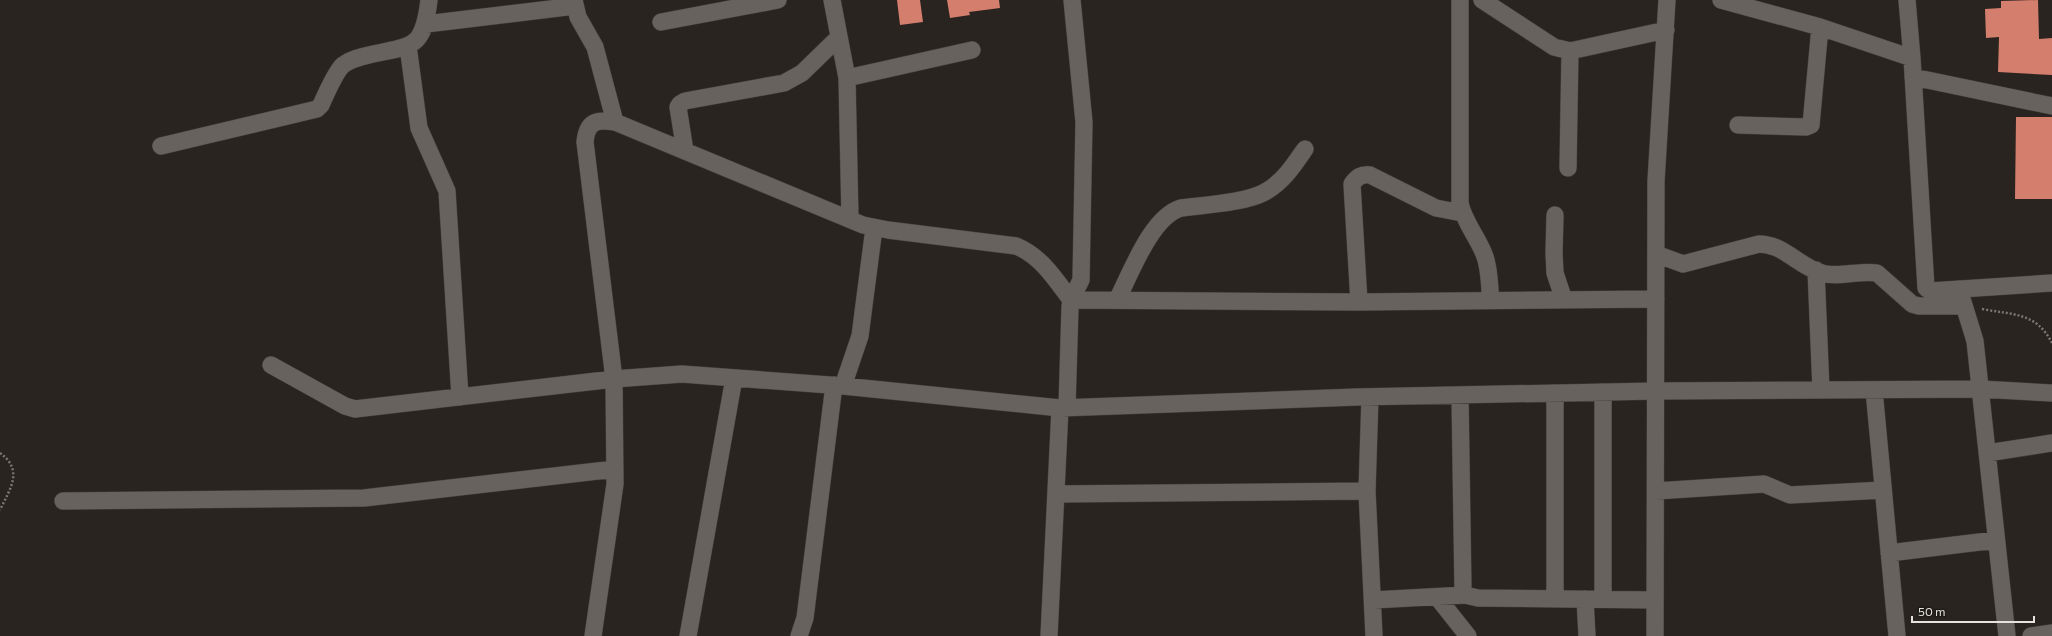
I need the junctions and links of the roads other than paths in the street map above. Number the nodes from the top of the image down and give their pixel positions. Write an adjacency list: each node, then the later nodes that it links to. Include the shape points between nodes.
1 (428, 0): 12 (street)
2 (778, 0): 11 (street)
3 (832, 0): 15 (street)
4 (1072, 0): 38 (street, via 1084,122 1081,280)
5 (1460, 0): 29 (street)
6 (1482, 0): 18 (street, via 1554,47)
7 (1667, 0): 14 (street)
8 (1722, 0): 13 (street)
9 (1907, 0): 19 (street)
10 (574, 3): 12 (street); 23 (street, via 578,17 595,47)
11 (660, 22)
12 (426, 24): 16 (street, via 416,41)
13 (1820, 27): 19 (street); 24 (street, via 1811,125 1806,127)
14 (1666, 30): 18 (street); 33 (street, via 1656,181)
15 (839, 38): 21 (street); 27 (street, via 794,79 784,83 685,100 680,104 679,114)
16 (408, 46): 25 (street, via 361,56 342,66 321,105 316,108); 56 (street, via 419,128 446,191)
17 (972, 50): 21 (street)
18 (1570, 51): 28 (street)
19 (1912, 58): 20 (street)
20 (1913, 76): 22 (street); 36 (street, via 1925,285 1930,291)
21 (847, 78): 31 (street)
22 (2052, 106)
23 (615, 122): 27 (street); 46 (street, via 601,120 591,125 586,131 585,142)
24 (1738, 124)
25 (161, 146)
26 (1306, 149): 39 (street, via 1289,172 1266,191 1254,197 1171,211 1155,227)
27 (685, 151): 31 (street)
28 (1568, 168)
29 (1462, 213): 41 (street, via 1488,265); 42 (street, via 1436,208 1370,175 1363,174 1357,177 1352,184)
30 (1555, 214): 40 (street, via 1555,272)
31 (850, 219): 32 (street)
32 (874, 228): 38 (street, via 1016,246 1040,260); 47 (street, via 860,336)
33 (1656, 254): 34 (street, via 1683,264 1759,244 1768,244); 37 (street)
34 (1816, 270): 43 (street, via 1827,274 1877,272 1912,304); 49 (street)
35 (2052, 283): 36 (street)
36 (1959, 289): 43 (street)
37 (1656, 299): 40 (street); 51 (street)
38 (1072, 300): 39 (street); 58 (street)
39 (1116, 300): 42 (street)
40 (1564, 300): 41 (street)
41 (1491, 301): 42 (street)
42 (1359, 302)
43 (1964, 306): 48 (street, via 1975,341)
44 (271, 365): 56 (street, via 355,409)
45 (734, 378): 46 (street, via 682,374); 47 (street); 78 (street)
46 (614, 379): 56 (street); 61 (street)
47 (838, 386): 58 (street); 79 (street, via 805,618)
48 (1980, 389): 50 (street); 54 (street); 60 (street)
49 (1821, 390): 50 (street); 51 (street)
50 (1874, 390): 62 (street)
51 (1656, 391): 52 (street); 64 (street)
52 (1603, 392): 53 (street); 73 (street)
53 (1555, 393): 55 (street); 71 (street)
54 (2052, 393)
55 (1460, 395): 57 (street); 69 (street)
56 (460, 397)
57 (1370, 397): 58 (street); 63 (street)
58 (1063, 408): 65 (street)
59 (2052, 443): 60 (street)
60 (1987, 453): 67 (street)
61 (615, 469): 66 (street, via 364,498); 77 (street, via 614,497)
62 (1883, 490): 64 (street, via 1790,495 1764,484); 68 (street)
63 (1367, 491): 65 (street); 74 (street)
64 (1656, 491): 75 (street)
65 (1056, 494): 80 (street)
66 (63, 501)
67 (1996, 540): 68 (street); 86 (street)
68 (1889, 553): 85 (street)
69 (1465, 595): 70 (street); 71 (street, via 1478,598)
70 (1437, 597): 74 (street); 82 (street)
71 (1555, 599): 72 (street)
72 (1585, 599): 73 (street); 83 (street)
73 (1602, 599): 75 (street)
74 (1373, 600): 81 (street)
75 (1656, 600): 84 (street)
76 (2052, 633): 87 (street)
77 (593, 636)
78 (688, 636)
79 (799, 636)
80 (1049, 636)
81 (1374, 636)
82 (1468, 636)
83 (1587, 636)
84 (1655, 636)
85 (1897, 636)
86 (2007, 636)
87 (2031, 636)

